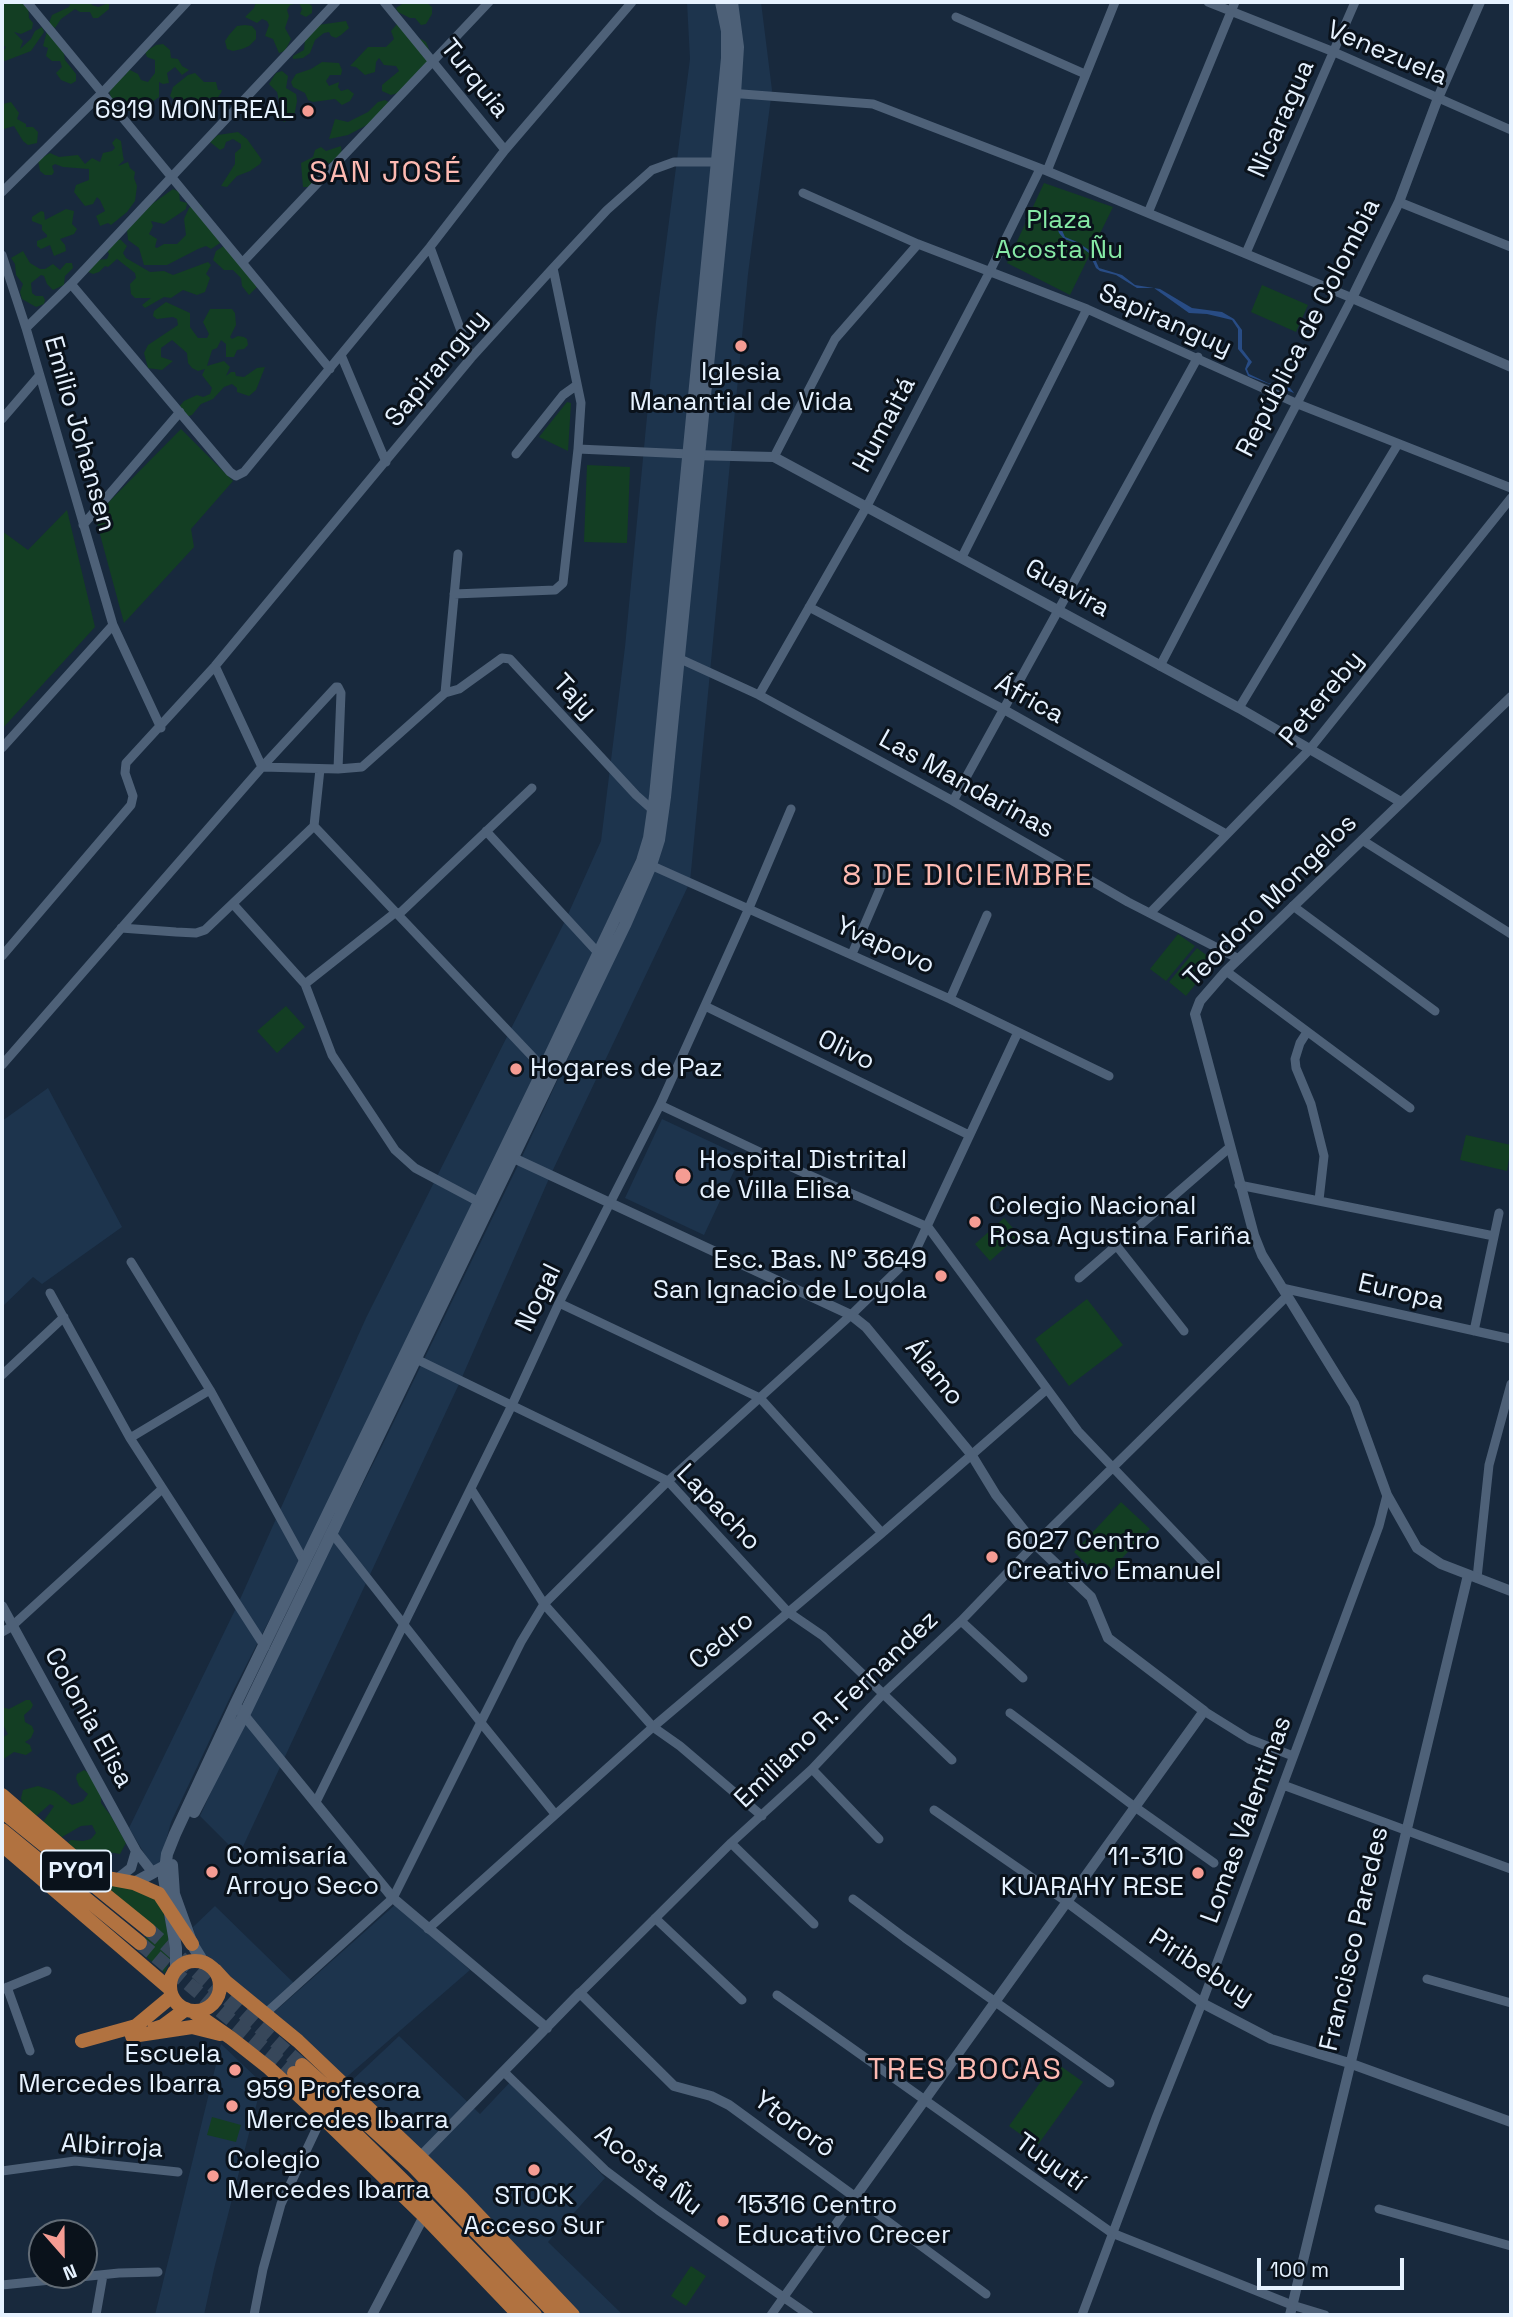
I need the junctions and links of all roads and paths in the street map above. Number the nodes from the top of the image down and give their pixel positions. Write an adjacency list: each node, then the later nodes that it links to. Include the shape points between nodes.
1 (28, 2): 19 (street)
2 (187, 2): 19 (street)
3 (337, 2): 26 (street)
4 (384, 2): 17 (street, Turquia)
5 (489, 2): 17 (street)
6 (632, 2): 23 (street)
7 (721, 2): 20 (main road)
8 (732, 2): 20 (main road, via 738,36)
9 (1115, 2): 18 (street, Humaitá)
10 (1208, 2): 14 (street, Venezuela)
11 (1235, 2): 14 (street)
12 (1355, 2): 16 (street, Nicaragua)
13 (1480, 2): 21 (street, República de Colombia)
14 (1230, 12): 16 (street, Venezuela); 30 (street)
15 (956, 17): 18 (street)
16 (1334, 52): 21 (street, Venezuela); 34 (street, Nicaragua)
17 (433, 63): 23 (street, Turquia); 36 (street)
18 (1085, 74): 25 (street, Humaitá)
19 (103, 92): 26 (street); 27 (street)
20 (729, 93): 24 (main road); 25 (street, via 873,104)
21 (1437, 98): 22 (street, Venezuela); 29 (street, República de Colombia)
22 (1511, 130)
23 (505, 150): 32 (street)
24 (722, 162): 37 (street, Sapiranguy, via 674,162 652,170); 56 (main road)
25 (1043, 170): 30 (street); 38 (street, Humaitá)
26 (171, 179): 36 (street); 39 (street)
27 (2, 192)
28 (803, 193): 31 (street, Sapiranguy)
29 (1399, 202): 33 (street); 40 (street, República de Colombia)
30 (1148, 213): 34 (street)
31 (918, 244): 38 (street, Sapiranguy); 57 (street, via 835,339)
32 (430, 247): 43 (street); 45 (street)
33 (1511, 247)
34 (1246, 253): 40 (street)
35 (2, 259): 42 (street, Emilio Johansen)
36 (243, 262): 47 (street)
37 (553, 268): 45 (street, Sapiranguy); 49 (street)
38 (989, 273): 41 (street, Sapiranguy); 61 (street, Humaitá)
39 (71, 285): 42 (street); 51 (street)
40 (1352, 298): 46 (street); 50 (street, República de Colombia)
41 (1087, 309): 44 (street, Sapiranguy); 64 (street)
42 (26, 328): 48 (street, Emilio Johansen)
43 (341, 355): 47 (street); 58 (street)
44 (1198, 357): 50 (street, Sapiranguy); 67 (street)
45 (471, 359): 58 (street, Sapiranguy)
46 (1511, 367)
47 (330, 369): 51 (street, via 244,472 236,475)
48 (39, 376): 52 (street); 62 (street, Emilio Johansen)
49 (577, 385): 54 (street); 55 (street, via 562,395)
50 (1298, 404): 53 (street, Sapiranguy); 71 (street, República de Colombia)
51 (180, 412): 62 (street)
52 (2, 419)
53 (1398, 444): 59 (street, Sapiranguy); 75 (street)
54 (578, 449): 56 (street); 65 (street, via 560,588)
55 (516, 454)
56 (694, 455): 57 (street, Guavira); 69 (main road)
57 (774, 457): 61 (street, Guavira)
58 (386, 462): 70 (street, Sapiranguy)
59 (1511, 488)
60 (1511, 498): 79 (street, Petereby)
61 (867, 506): 64 (street, Guavira); 66 (street, Humaitá)
62 (83, 524): 68 (street, Emilio Johansen)
63 (458, 554): 65 (street)
64 (962, 557): 67 (street, Guavira)
65 (454, 594): 72 (street)
66 (809, 607): 73 (street, Humaitá); 76 (street, África)
67 (1058, 610): 71 (street, Guavira); 76 (street)
68 (113, 625): 77 (street, Emilio Johansen); 78 (street)
69 (674, 656): 73 (street, Las Mandarinas); 87 (main road)
70 (215, 666): 77 (street, Sapiranguy); 80 (street)
71 (1160, 666): 75 (street, Guavira)
72 (445, 694): 82 (street, via 362,767); 87 (street, Tajy, via 502,658 510,659)
73 (759, 695): 84 (street, Las Mandarinas)
74 (1511, 697): 85 (street, Teodoro Mongelos)
75 (1239, 708): 79 (street, Guavira)
76 (1003, 709): 84 (street); 90 (street, África)
77 (161, 728): 103 (street, Sapiranguy, via 124,768 133,796 131,805)
78 (2, 748)
79 (1309, 750): 85 (street, Guavira); 90 (street, Petereby)
80 (262, 767): 81 (street); 82 (street, via 338,687); 100 (street)
81 (320, 769): 82 (street); 88 (street)
82 (338, 769)
83 (532, 788): 89 (street)
84 (953, 801): 97 (street, Las Mandarinas)
85 (1401, 802): 91 (street, Teodoro Mongelos)
86 (792, 809): 96 (street, Nogal)
87 (658, 813): 92 (main road)
88 (314, 826): 94 (street); 98 (street)
89 (486, 831): 98 (street); 104 (street)
90 (1226, 834): 97 (street, Petereby)
91 (1362, 840): 95 (street, Teodoro Mongelos); 101 (street)
92 (647, 863): 96 (street, Yvapovo); 104 (main road)
93 (889, 868): 102 (street)
94 (233, 904): 100 (street, via 196,933); 107 (street)
95 (1293, 906): 105 (street, Teodoro Mongelos); 110 (street)
96 (749, 908): 102 (street, Yvapovo); 109 (street, Nogal)
97 (1150, 913): 105 (street, Las Mandarinas)
98 (397, 914): 107 (street); 114 (street)
99 (987, 915): 108 (street)
100 (121, 928): 113 (street)
101 (1511, 934)
102 (852, 954): 108 (street, Yvapovo)
103 (2, 956)
104 (602, 958): 114 (main road)
105 (1239, 959): 106 (street, Teodoro Mongelos)
106 (1226, 971): 112 (street); 119 (street, Teodoro Mongelos, via 1199,1001 1195,1014)
107 (305, 984): 123 (street, via 332,1055 395,1150 415,1168)
108 (950, 999): 111 (street, Yvapovo)
109 (705, 1006): 116 (street, Nogal); 118 (street, Olivo)
110 (1435, 1011)
111 (1018, 1032): 115 (street, Yvapovo); 118 (street)
112 (1307, 1032): 117 (street); 122 (street, via 1295,1059 1324,1156)
113 (2, 1065)
114 (548, 1072): 120 (main road)
115 (1109, 1076)
116 (660, 1105): 124 (street, Nogal); 126 (street)
117 (1410, 1108)
118 (969, 1135): 126 (street)
119 (1229, 1148): 121 (street, Teodoro Mongelos); 128 (street)
120 (508, 1155): 123 (main road); 124 (street, Álamo); 139 (main road)
121 (1239, 1185): 122 (street); 131 (street, Teodoro Mongelos, via 1262,1255)
122 (1319, 1200): 127 (street)
123 (479, 1202): 139 (main road)
124 (611, 1202): 133 (street, Nogal); 134 (street, Álamo)
125 (1499, 1213): 127 (street)
126 (928, 1227): 134 (street, via 915,1254); 142 (street)
127 (1494, 1236): 137 (street)
128 (1116, 1245): 130 (street); 136 (street)
129 (131, 1262): 143 (street)
130 (1079, 1278)
131 (1285, 1292): 137 (street, Europa); 148 (street, Emiliano R. Fernandez); 152 (street, Teodoro Mongelos, via 1354,1404)
132 (50, 1293): 135 (street)
133 (559, 1303): 144 (street); 145 (street, Nogal)
134 (851, 1315): 144 (street); 147 (street, Álamo, via 866,1326)
135 (64, 1317): 140 (street); 146 (street)
136 (1184, 1331)
137 (1474, 1331): 138 (street, Europa)
138 (1511, 1339)
139 (411, 1356): 145 (street, Lapacho); 153 (main road); 156 (main road)
140 (2, 1376)
141 (1511, 1384): 159 (street, via 1489,1465)
142 (1047, 1389): 147 (street, Cedro); 148 (street)
143 (210, 1390): 146 (street); 157 (street)
144 (760, 1398): 149 (street); 154 (street)
145 (512, 1405): 149 (street, Lapacho); 151 (street, Nogal)
146 (130, 1438): 150 (street)
147 (971, 1454): 154 (street, Cedro); 155 (street, Álamo)
148 (1112, 1468): 155 (street, Emiliano R. Fernandez); 158 (street)
149 (668, 1480): 161 (street); 163 (street, Lapacho)
150 (162, 1489): 166 (street); 167 (street)
151 (471, 1489): 161 (street); 165 (street, Nogal)
152 (1387, 1495): 159 (street, Teodoro Mongelos, via 1417,1548); 176 (street, Lomas Valentinas)
153 (331, 1532): 156 (main road); 165 (street)
154 (882, 1533): 163 (street, Cedro)
155 (1035, 1544): 164 (street, Emiliano R. Fernandez); 171 (street, Álamo, via 1091,1597 1108,1638)
156 (316, 1553): 157 (main road); 167 (main road)
157 (305, 1564): 167 (main road)
158 (1208, 1566)
159 (1472, 1576): 160 (street, Teodoro Mongelos); 188 (street, Francisco Paredes)
160 (1511, 1591)
161 (544, 1604): 174 (street); 175 (street)
162 (2, 1606): 166 (street, Colonia Elisa)
163 (788, 1612): 169 (street, Lapacho, via 822,1636); 175 (street, Cedro)
164 (961, 1621): 168 (street); 169 (street, Emiliano R. Fernandez)
165 (404, 1624): 174 (street); 181 (street, Nogal)
166 (7, 1630): 192 (street, Colonia Elisa)
167 (269, 1651): 170 (main road); 173 (main road)
168 (1023, 1678)
169 (884, 1693): 177 (street, Lapacho); 178 (street, Emiliano R. Fernandez)
170 (236, 1703): 173 (street); 194 (main road, via 175,1834)
171 (1204, 1711): 176 (street, via 1249,1739); 182 (street)
172 (1010, 1713): 182 (street)
173 (244, 1715): 181 (street); 208 (main road, via 171,1867 174,1894)
174 (482, 1724): 185 (street); 199 (street)
175 (653, 1727): 185 (street, Cedro); 186 (street)
176 (1293, 1756): 179 (street, Lomas Valentinas)
177 (952, 1760)
178 (812, 1769): 186 (street, Emiliano R. Fernandez); 189 (street)
179 (1283, 1785): 188 (street); 220 (street, Lomas Valentinas)
180 (2, 1795): 197 (highway, via 96,1876)
181 (316, 1802): 199 (street)
182 (1135, 1807): 193 (street); 201 (street)
183 (934, 1810): 201 (street, Piribebuy)
184 (2, 1811): 206 (highway, PY01)
185 (555, 1814): 205 (street, Cedro)
186 (761, 1816): 190 (street, Emiliano R. Fernandez)
187 (2, 1830): 207 (highway, PY01)
188 (1405, 1830): 195 (street); 229 (street, Francisco Paredes)
189 (879, 1839)
190 (731, 1843): 203 (street, Emiliano R. Fernandez); 204 (street)
191 (2, 1845): 212 (highway)
192 (136, 1851): 196 (street, Colonia Elisa); 197 (street, via 131,1868)
193 (1214, 1863)
194 (165, 1867): 196 (main road); 202 (main road)
195 (1511, 1869)
196 (153, 1873): 198 (main road)
197 (117, 1879): 198 (highway)
198 (134, 1883): 202 (highway, via 156,1892)
199 (393, 1898): 205 (street); 223 (street)
200 (853, 1899): 219 (street)
201 (1067, 1902): 219 (street); 220 (street, Piribebuy)
202 (166, 1903): 208 (highway); 210 (main road)
203 (655, 1918): 216 (street, Emiliano R. Fernandez); 218 (street)
204 (814, 1924)
205 (428, 1929): 225 (street)
206 (149, 1930)
207 (140, 1943)
208 (192, 1944): 209 (main road)
209 (209, 1966): 210 (highway, via 188,1961); 222 (highway, via 220,1986 215,2001 201,2010); 223 (highway)
210 (176, 1969): 215 (highway)
211 (47, 1971): 214 (street)
212 (153, 1972): 215 (highway); 224 (highway, via 158,1992)
213 (1427, 1979): 221 (street)
214 (4, 1988): 228 (street)
215 (171, 1992): 222 (highway); 224 (highway)
216 (580, 1993): 225 (street, Emiliano R. Fernandez); 238 (street, Ytororô, via 674,2086 729,2105)
217 (777, 1995): 232 (street, Tuyutí)
218 (742, 2000)
219 (995, 2002): 231 (street); 232 (street)
220 (1202, 2003): 229 (street, Piribebuy, via 1271,2039); 241 (street, Lomas Valentinas)
221 (1511, 2003)
222 (189, 2010): 226 (highway); 226 (highway, via 163,2026 132,2036 192,2027)
223 (266, 2013): 235 (highway)
224 (147, 2018): 227 (highway, via 136,2026)
225 (547, 2028): 230 (street, Emiliano R. Fernandez)
226 (231, 2038): 233 (highway)
227 (82, 2041)
228 (30, 2051)
229 (1349, 2063): 234 (street, Piribebuy); 248 (street, Francisco Paredes)
230 (504, 2073): 235 (street, Emiliano R. Fernandez); 247 (street, Acosta Ñu, via 605,2170)
231 (1110, 2082)
232 (925, 2099): 238 (street); 241 (street, Tuyutí)
233 (322, 2117): 240 (highway); 251 (street, via 281,2204)
234 (1511, 2122)
235 (420, 2157): 255 (highway)
236 (2, 2171): 237 (street, Albirroja, via 75,2161)
237 (178, 2172)
238 (855, 2197): 246 (street, Ytororô); 247 (street)
239 (1379, 2209): 242 (street)
240 (424, 2216): 249 (highway); 252 (street)
241 (1112, 2233): 248 (street, Tuyutí); 258 (street, Lomas Valentinas)
242 (1511, 2246)
243 (158, 2272): 244 (street)
244 (103, 2275): 245 (street); 250 (street)
245 (2, 2285)
246 (986, 2294)
247 (784, 2298): 256 (street); 257 (street, Acosta Ñu)
248 (1291, 2310): 259 (street, Tuyutí)
249 (516, 2314)
250 (96, 2315)
251 (254, 2315)
252 (372, 2315)
253 (535, 2315): 254 (highway, via 298,2069 412,2165)
254 (556, 2315)
255 (573, 2315)
256 (771, 2315)
257 (809, 2315)
258 (1082, 2315)
259 (1325, 2315)

